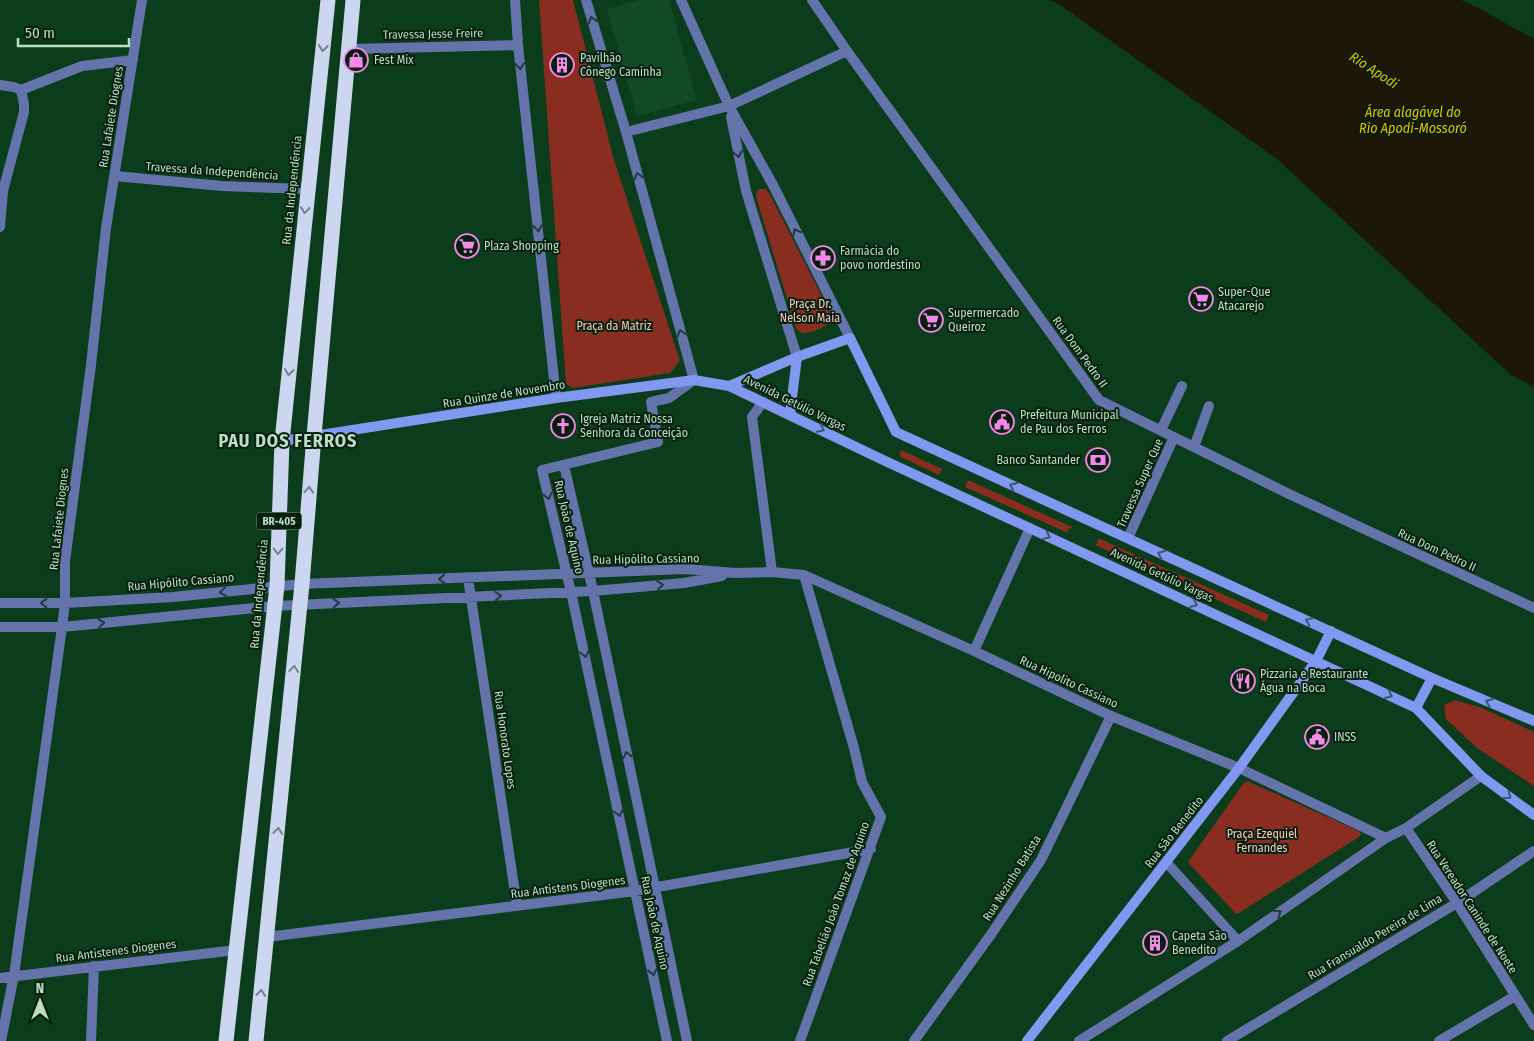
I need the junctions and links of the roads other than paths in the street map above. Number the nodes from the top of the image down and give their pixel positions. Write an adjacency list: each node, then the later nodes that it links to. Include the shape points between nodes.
1 (142, 0): 11 (street, Rua Lafaiete Diognes)
2 (328, 0): 17 (highway, Rua da Independência / BR-405, one-way to 17)
3 (353, 0): 9 (highway, BR-405)
4 (515, 0): 8 (street)
5 (586, 0): 15 (street, one-way to 5)
6 (681, 0): 14 (street)
7 (812, 0): 10 (street, Rua Dom Pedro II)
8 (518, 45): 9 (street, Travessa Jesse Freire); 24 (street, one-way to 24)
9 (349, 49): 29 (highway, BR-405)
10 (847, 50): 14 (street); 28 (street, Rua Dom Pedro II, via 1099,400)
11 (133, 60): 13 (street, via 82,66); 16 (street, Rua Lafaiete Diognes)
12 (0, 85): 13 (street)
13 (21, 90): 18 (street, via 24,112 3,192)
14 (729, 106): 15 (street); 19 (street, one-way to 14); 20 (street, one-way to 20, via 746,191)
15 (626, 132): 21 (street, one-way to 15)
16 (115, 176): 17 (street, Travessa da Independência, via 222,186); 48 (street, Rua Lafaiete Diognes, via 65,561)
17 (307, 189): 31 (highway, Rua da Independência / BR-405, one-way to 31)
18 (0, 227)
19 (850, 338): 20 (main road, Avenida Getúlio Vargas); 35 (main road, Avenida Getúlio Vargas, one-way to 19, via 896,432)
20 (796, 357): 22 (main road, Avenida Getúlio Vargas); 27 (main road)
21 (694, 380): 22 (main road, Rua Quinze de Novembro); 24 (main road, Rua Quinze de Novembro); 33 (street, via 669,398 651,402 658,442)
22 (729, 386): 25 (main road, Avenida Getúlio Vargas)
23 (1182, 386): 28 (street)
24 (556, 398): 29 (main road, Rua Quinze de Novembro)
25 (763, 402): 27 (main road, Avenida Getúlio Vargas); 37 (street, via 752,417)
26 (1209, 406): 32 (street)
27 (790, 414): 34 (main road, Avenida Getúlio Vargas, one-way to 34)
28 (1161, 430): 30 (street, Rua Dom Pedro II)
29 (314, 436): 31 (main road, Rua Quinze de Novembro); 42 (highway, BR-405, one-way to 29)
30 (1174, 437): 32 (street, Rua Dom Pedro II); 35 (street, Travessa Super Que)
31 (282, 441): 43 (highway, Rua da Independência / BR-405, one-way to 43)
32 (1194, 447): 51 (street, Rua Dom Pedro II)
33 (564, 465): 36 (street, Rua João de Aquino); 39 (street, Rua João de Aquino, one-way to 39, via 542,470)
34 (1030, 528): 55 (street); 56 (main road, Avenida Getúlio Vargas, one-way to 56)
35 (1128, 538): 54 (main road, Avenida Getúlio Vargas, one-way to 35)
36 (588, 572): 38 (street, Rua Hipólito Cassiano, via 685,569); 39 (street, Rua Hipólito Cassiano); 44 (street, Rua João de Aquino)
37 (772, 572): 38 (street, Rua Hipolito Cassiano); 40 (street, Rua Hipolito Cassiano)
38 (736, 573): 44 (street, Rua Hipólito Cassiano, one-way to 38, via 684,583)
39 (567, 574): 41 (street, Rua Hipólito Cassiano); 45 (street, Rua João de Aquino)
40 (804, 576): 55 (street, Rua Hipolito Cassiano); 66 (street, Rua Tabelião João Tomaz de Aquino, via 862,782 881,817)
41 (468, 578): 42 (street, Rua Hipólito Cassiano, one-way to 42); 46 (street, Rua Honorato Lopes)
42 (302, 584): 43 (street, Rua Hipólito Cassiano); 49 (highway, BR-405)
43 (277, 586): 48 (street, Rua Hipólito Cassiano, one-way to 48, via 174,597); 50 (highway, Rua da Independência / BR-405)
44 (593, 591): 45 (street, Rua Hipólito Cassiano); 69 (street, Rua João de Aquino, one-way to 44)
45 (571, 592): 46 (street, Rua Hipólito Cassiano, one-way to 45); 70 (street, Rua João de Aquino, one-way to 70)
46 (472, 598): 49 (street, Rua Hipólito Cassiano, one-way to 46); 72 (street, Rua Honorato Lopes)
47 (0, 603): 48 (street, Rua Hipólito Cassiano, one-way to 47)
48 (64, 603): 53 (street, Rua Lafaiete Diognes)
49 (300, 605): 50 (street, Rua Hipólito Cassiano); 73 (highway, BR-405, one-way to 49)
50 (275, 606): 53 (street, Rua Hipólito Cassiano, one-way to 50); 75 (highway, Rua da Independência / BR-405)
51 (1534, 608)
52 (0, 627): 53 (street, Rua Hipólito Cassiano)
53 (62, 627): 77 (street, Rua Lafaiete Diognes)
54 (1331, 631): 56 (main road, Rua São Benedito); 57 (main road, Avenida Getúlio Vargas)
55 (974, 651): 59 (street, Rua Hipolito Cassiano)
56 (1316, 661): 58 (main road, Avenida Getúlio Vargas, one-way to 58); 61 (main road, Rua São Benedito)
57 (1432, 678): 58 (main road); 60 (main road, Avenida Getúlio Vargas, one-way to 57)
58 (1416, 708): 62 (main road, Avenida Getúlio Vargas)
59 (1111, 716): 61 (street, Rua Hipolito Cassiano); 88 (street, Rua Nezinho Batista, via 1041,860)
60 (1534, 721)
61 (1239, 768): 65 (street, Rua Hipolito Cassiano); 68 (main road, Rua São Benedito)
62 (1481, 776): 63 (main road, Avenida Getúlio Vargas, one-way to 63); 64 (street)
63 (1534, 815)
64 (1406, 828): 65 (street); 71 (street, Rua Vereador Caninde de Noete)
65 (1386, 838): 74 (street, one-way to 65)
66 (871, 848): 69 (street, Rua Antistens Diogenes); 87 (street, Rua Tabelião João Tomaz de Aquino)
67 (1534, 851): 71 (street, Rua Fransualdo Pereira de Lima)
68 (1166, 862): 74 (street); 89 (main road, Rua São Benedito)
69 (655, 888): 70 (street, Rua Antistens Diogenes); 86 (street, Rua João de Aquino)
70 (635, 891): 72 (street, Rua Antistens Diogenes); 85 (street, Rua João de Aquino, one-way to 85)
71 (1457, 903): 79 (street, Rua Vereador Caninde de Noete); 91 (street, Rua Fransualdo Pereira de Lima)
72 (517, 906): 73 (street, Rua Antistens Diogenes)
73 (267, 937): 84 (highway, BR-405, one-way to 73)
74 (1238, 941): 90 (street)
75 (236, 950): 76 (street, Rua Antistenes Diogenes); 83 (highway, Rua da Independência / BR-405)
76 (94, 966): 77 (street, Rua Antistenes Diogenes); 82 (street)
77 (14, 975): 78 (street, Rua Antistenes Diogenes); 81 (street, Rua Lafaiete Diognes)
78 (0, 978)
79 (1515, 996): 80 (street, Rua Vereador Caninde de Noete); 92 (street)
80 (1534, 1024)
81 (1, 1041)
82 (91, 1041)
83 (226, 1041)
84 (256, 1041)
85 (667, 1041)
86 (687, 1041)
87 (800, 1041)
88 (914, 1041)
89 (1028, 1041)
90 (1079, 1041)
91 (1227, 1041)
92 (1439, 1041)

